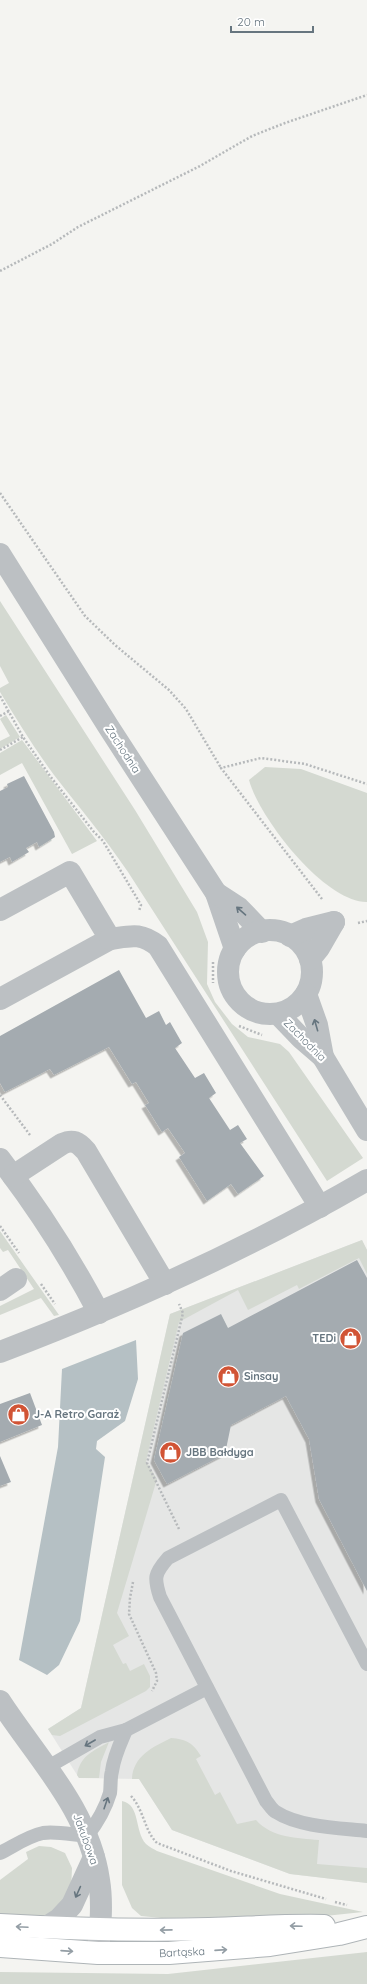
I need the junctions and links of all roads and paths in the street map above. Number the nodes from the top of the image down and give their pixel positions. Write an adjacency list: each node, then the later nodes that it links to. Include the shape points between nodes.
1 (367, 95): 2 (path, via 252,136)
2 (0, 271)
3 (0, 493): 10 (path, via 85,616 169,690 186,709)
4 (0, 554): 12 (street, Zachodnia)
5 (0, 696): 6 (path)
6 (9, 711): 7 (path); 8 (path)
7 (0, 716)
8 (23, 737): 9 (path); 13 (path, via 50,776 103,840)
9 (0, 750)
10 (221, 768): 11 (path, via 261,758 305,764); 15 (path, via 334,913)
11 (367, 784)
12 (216, 893): 16 (street, one-way to 12, via 239,908); 19 (street, Zachodnia)
13 (141, 904)
14 (0, 910): 18 (street, via 70,872)
15 (334, 922): 17 (street); 20 (street)
16 (262, 932): 17 (street); 19 (street, via 243,940)
17 (298, 932): 20 (street, via 303,947)
18 (110, 940): 22 (street); 30 (street, via 138,936 158,946)
19 (235, 950): 23 (street, via 228,975 231,989 239,1001 250,1010)
20 (315, 954): 21 (street, via 310,987)
21 (306, 994): 23 (street, via 292,1009); 24 (street, one-way to 21, via 317,1025)
22 (0, 999)
23 (278, 1014): 24 (street, Zachodnia)
24 (324, 1057): 26 (street, Zachodnia)
25 (0, 1095): 27 (path)
26 (367, 1130)
27 (45, 1155): 28 (street); 31 (street, via 68,1141 78,1142)
28 (6, 1168): 32 (street, via 45,1220)
29 (367, 1180): 30 (street)
30 (320, 1207): 31 (street)
31 (167, 1283): 32 (street); 34 (path, via 183,1313 147,1463)
32 (99, 1312): 33 (street)
33 (0, 1352)
34 (183, 1535)
35 (367, 1664): 36 (lane, via 280,1500 168,1558 159,1568 155,1580 160,1597)
36 (207, 1688): 38 (lane); 41 (lane, via 266,1801 276,1812 292,1820 331,1828)
37 (0, 1701): 39 (street, Jakubowa)
38 (126, 1730): 39 (lane, one-way to 39, via 100,1737); 40 (lane, via 111,1772)
39 (46, 1768): 42 (street, Jakubowa, via 77,1812)
40 (110, 1792): 42 (lane, one-way to 40, via 99,1820); 45 (path, via 129,1794 137,1803 151,1837 157,1843 231,1871)
41 (367, 1831)
42 (87, 1836): 43 (lane, via 43,1833); 44 (street, Jakubowa)
43 (0, 1853)
44 (94, 1857): 47 (street, one-way to 47, via 72,1906); 49 (street, Jakubowa, via 100,1882)
45 (353, 1907)
46 (0, 1925): 47 (street, Bartąska, one-way to 46)
47 (45, 1928): 49 (street, Bartąska)
48 (365, 1928): 49 (street, Bartąska, one-way to 49, via 284,1925); 51 (street, Bartąska, one-way to 48, via 168,1953 231,1949 318,1938)
49 (100, 1930): 51 (street, Jakubowa)
50 (0, 1946): 51 (street, Bartąska, one-way to 51)
51 (98, 1953)

